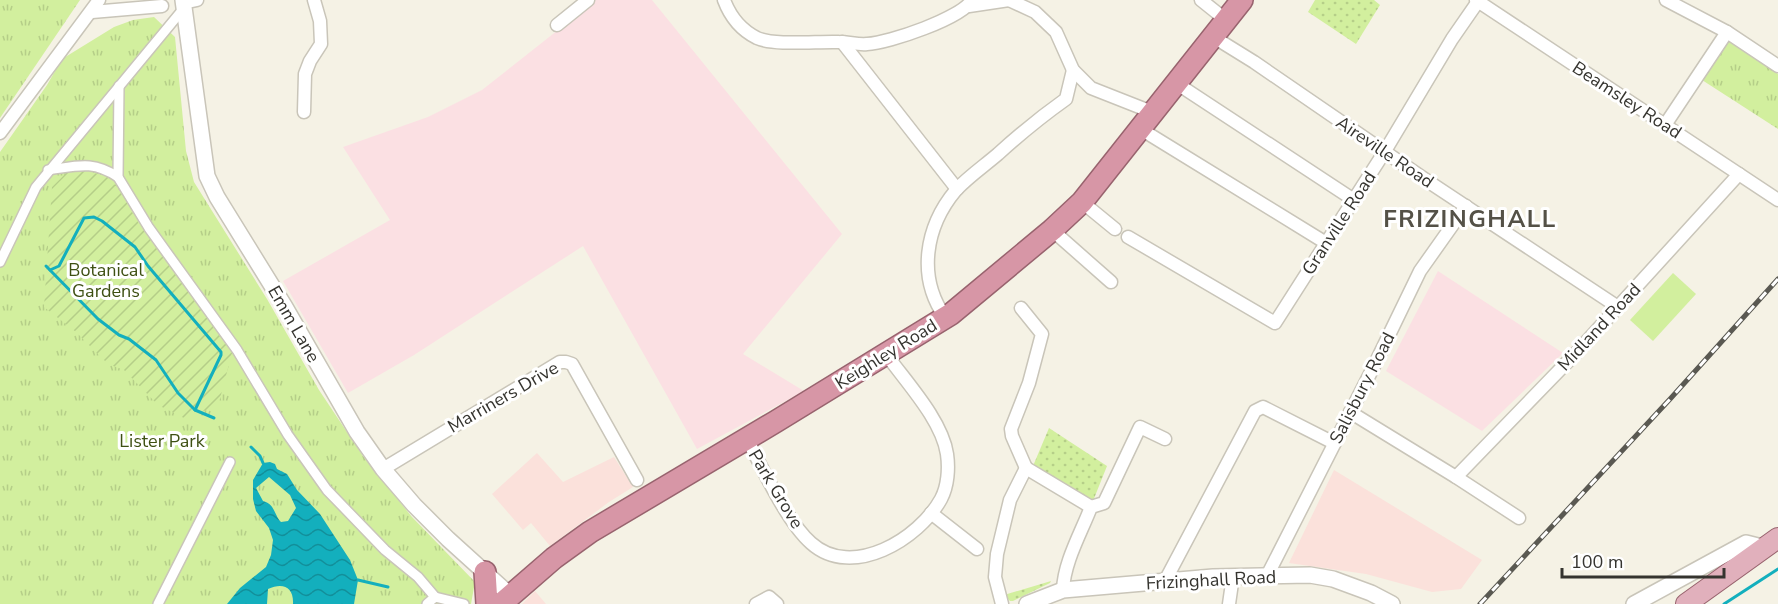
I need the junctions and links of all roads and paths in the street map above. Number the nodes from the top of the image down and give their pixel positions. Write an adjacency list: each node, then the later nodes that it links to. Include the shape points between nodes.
1 (99, 0): 13 (street)
2 (314, 0): 24 (street, via 321,44 306,74)
3 (588, 0): 14 (street)
4 (724, 0): 17 (street, via 735,20 759,39)
5 (1009, 0): 11 (street); 19 (street, via 1035,12 1056,32)
6 (1201, 0): 15 (street, Aireville Road)
7 (1242, 0): 15 (highway, Keighley Road)
8 (1666, 0): 16 (street)
9 (1478, 1): 26 (street, Beamsley Road); 28 (street, Granville Road)
10 (187, 3): 21 (street); 53 (street, Emm Lane, via 209,183)
11 (970, 3): 17 (street, via 936,24 904,36 868,44)
12 (162, 6): 13 (street)
13 (92, 12): 27 (street)
14 (556, 25)
15 (1219, 28): 20 (highway, Keighley Road); 28 (street, Aireville Road, via 1254,62)
16 (1727, 32): 18 (street); 26 (street)
17 (842, 42): 32 (street)
18 (1778, 66)
19 (1073, 70): 22 (street); 23 (street)
20 (1176, 82): 25 (highway, Keighley Road); 33 (street)
21 (120, 86): 29 (street); 31 (street)
22 (1091, 88): 23 (street); 25 (street)
23 (1066, 99): 32 (street)
24 (304, 112)
25 (1146, 120): 35 (highway, Keighley Road); 40 (street)
26 (1665, 125): 30 (street, Beamsley Road)
27 (0, 133)
28 (1385, 151): 33 (street, Granville Road); 36 (street, Aireville Road)
29 (48, 170): 31 (street, via 95,165); 41 (street, via 31,196)
30 (1739, 174): 34 (street, Beamsley Road); 43 (street, Midland Road)
31 (118, 177): 66 (street, via 327,490)
32 (957, 189): 45 (street, via 938,217 929,244 931,291)
33 (1354, 200): 40 (street, Granville Road)
34 (1778, 200)
35 (1082, 201): 37 (street); 38 (highway, Keighley Road)
36 (1466, 206): 43 (street, Aireville Road); 47 (street, Salisbury Road, via 1420,271)
37 (1115, 229): 39 (street)
38 (1052, 230): 42 (street); 45 (highway, Keighley Road)
39 (1128, 237): 40 (street, Granville Road, via 1275,323)
40 (1326, 243)
41 (0, 262)
42 (1111, 282)
43 (1618, 307): 54 (street, Midland Road)
44 (1021, 308): 52 (street, via 1042,334 1011,429)
45 (945, 317): 46 (highway, Keighley Road)
46 (886, 354): 48 (highway, Keighley Road); 57 (street, Park Grove, via 933,420 946,453 946,484)
47 (1350, 412): 50 (street, Salisbury Road); 54 (street)
48 (747, 439): 57 (street, Park Grove, via 798,530 812,545 826,552 870,556 900,540); 67 (highway, Keighley Road, via 590,532)
49 (1165, 439): 56 (street, via 1140,427 1104,503)
50 (1334, 443): 63 (street, Salisbury Road); 64 (street, via 1263,407 1254,411)
51 (230, 462): 68 (street)
52 (1026, 468): 56 (street); 74 (street, via 1010,500 997,554 994,577)
53 (383, 469): 55 (street, Marriners Drive, via 560,362 566,362 572,364); 61 (street, Emm Lane, via 414,505)
54 (1456, 477): 58 (street)
55 (638, 480)
56 (1091, 507): 65 (street)
57 (931, 513): 60 (street)
58 (1519, 518)
59 (1772, 543): 78 (street, via 1746,543); 79 (main road)
60 (977, 549)
61 (485, 572): 67 (street, Emm Lane); 71 (highway)
62 (1233, 576): 63 (street, Frizinghall Road); 64 (street, Frizinghall Road); 76 (street)
63 (1267, 576): 77 (street, Frizinghall Road, via 1333,579)
64 (1165, 581): 65 (street, Frizinghall Road)
65 (1063, 590): 75 (street, Frizinghall Road)
66 (435, 597): 69 (street); 70 (street)
67 (506, 600)
68 (158, 604)
69 (427, 604)
70 (464, 604)
71 (487, 604)
72 (756, 604): 73 (street, via 769,597)
73 (777, 604)
74 (1002, 604)
75 (1027, 604)
76 (1229, 604)
77 (1392, 604)
78 (1634, 604)
79 (1686, 604)

